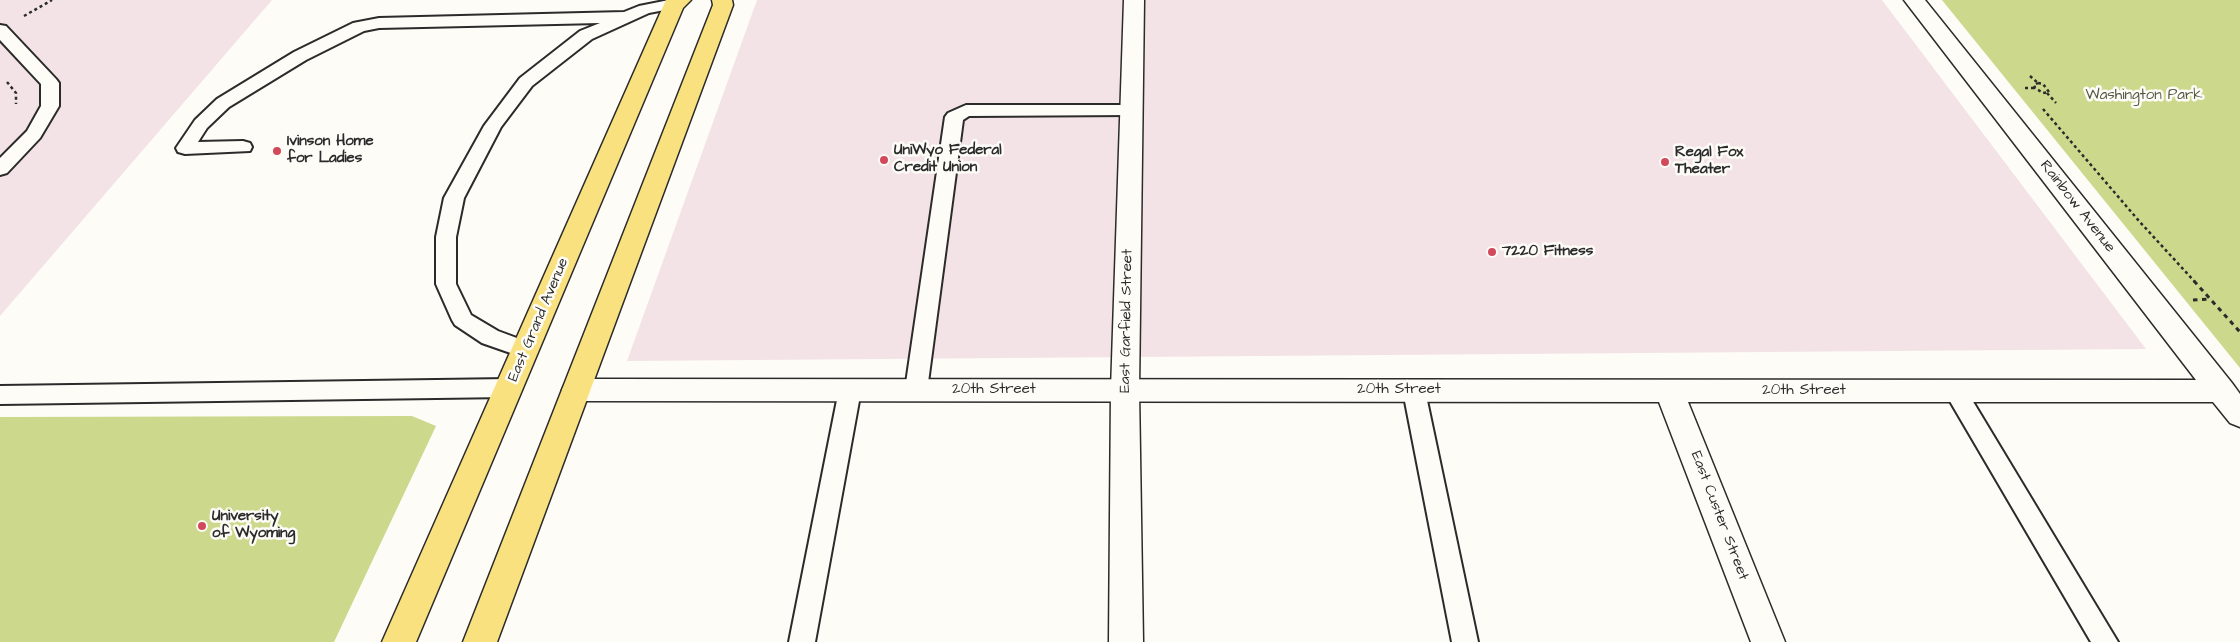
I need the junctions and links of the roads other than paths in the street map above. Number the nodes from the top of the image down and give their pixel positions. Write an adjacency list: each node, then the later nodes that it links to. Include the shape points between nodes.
1 (722, 0): 12 (main road, via 723,5)
2 (1134, 0): 7 (street, East Garfield Street)
3 (1914, 0): 19 (street, Rainbow Avenue)
4 (678, 2): 5 (lane); 10 (main road, East Grand Avenue)
5 (626, 17): 8 (lane, via 379,23 359,27 300,56 223,103 201,124 184,148); 10 (lane, via 586,35 526,82 493,126 454,198 446,237 446,284 463,320 490,336)
6 (0, 30): 9 (lane, via 50,83 50,106 34,134)
7 (1132, 110): 14 (lane, via 966,111 954,117); 15 (street, East Garfield Street)
8 (242, 147)
9 (0, 169)
10 (525, 350): 11 (main road, East Grand Avenue)
11 (509, 388): 20 (lane); 22 (main road, East Grand Avenue)
12 (576, 390): 13 (street, 20th Street); 23 (main road)
13 (850, 390): 14 (street, 20th Street); 24 (lane)
14 (916, 390): 15 (street, 20th Street)
15 (1125, 390): 16 (street, 20th Street); 25 (street, East Garfield Street)
16 (1414, 390): 17 (street, 20th Street); 26 (lane)
17 (1669, 391): 18 (street, 20th Street); 27 (street, East Custer Street)
18 (1955, 391): 19 (street, 20th Street); 28 (lane)
19 (2222, 391): 21 (street, Rainbow Avenue)
20 (0, 395)
21 (2240, 414)
22 (399, 642)
23 (480, 642)
24 (802, 642)
25 (1126, 642)
26 (1465, 642)
27 (1768, 642)
28 (2105, 642)

